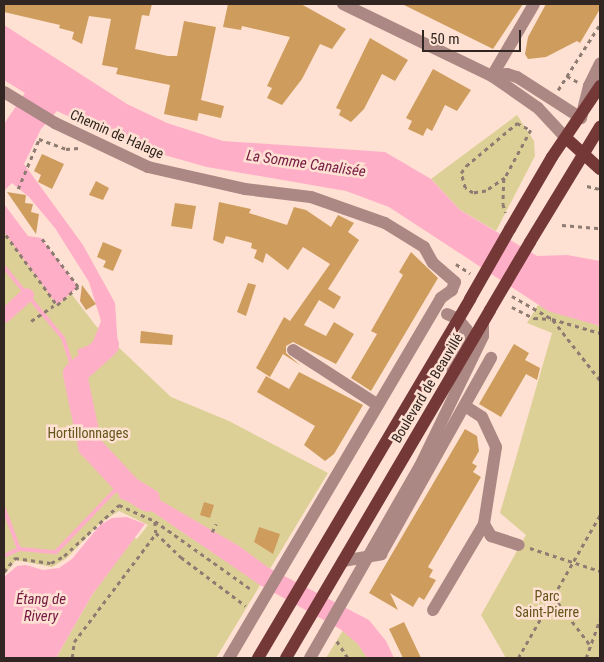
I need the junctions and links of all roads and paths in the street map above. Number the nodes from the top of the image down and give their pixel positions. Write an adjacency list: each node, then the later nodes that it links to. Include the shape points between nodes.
1 (343, 4): 5 (street)
2 (534, 4): 5 (street)
3 (600, 24): 8 (path)
4 (600, 63): 9 (street, via 588,86)
5 (492, 76): 8 (street, via 507,74); 12 (street, via 538,108)
6 (600, 86): 9 (main road, Boulevard de Beauvillé)
7 (8, 95): 14 (street, Chemin de Halage)
8 (554, 97): 9 (street)
9 (581, 118): 10 (main road); 12 (main road, Boulevard de Beauvillé)
10 (599, 132): 15 (main road, Boulevard de Beauvillé)
11 (44, 135): 13 (path)
12 (566, 138): 15 (main road); 21 (main road, Boulevard de Beauvillé)
13 (39, 139): 14 (path, via 66,149); 19 (path)
14 (102, 147): 29 (street, Chemin de Halage, via 148,167 245,189 311,197 385,223 424,246 434,263 454,282)
15 (583, 156): 16 (main road); 35 (main road, Boulevard de Beauvillé, bridge, via 483,322)
16 (600, 169)
17 (505, 178): 17 (path, via 531,130 518,123 466,166 460,181 473,193 495,187); 21 (path, via 503,204)
18 (586, 186): 20 (path)
19 (18, 189)
20 (600, 189)
21 (509, 223): 28 (main road, Boulevard de Beauvillé, bridge)
22 (562, 225): 23 (path)
23 (600, 228)
24 (6, 235): 25 (path, via 57,305 78,288)
25 (40, 238)
26 (53, 306): 31 (path)
27 (512, 307): 30 (path, via 534,318)
28 (460, 310): 29 (street, Boulevard de Beauvillé); 35 (street, via 467,330 452,356); 60 (main road, Boulevard de Beauvillé)
29 (432, 314): 37 (street)
30 (552, 319): 32 (path); 36 (path)
31 (30, 321)
32 (600, 333)
33 (293, 350): 37 (street)
34 (490, 358): 38 (street)
35 (458, 374): 38 (street); 46 (street, via 420,466); 47 (main road, Boulevard de Beauvillé)
36 (600, 380)
37 (378, 405): 54 (street)
38 (465, 406): 42 (street, via 482,416 496,446); 46 (street, via 381,554)
39 (600, 515): 48 (path)
40 (155, 521): 44 (path); 50 (path, via 119,505 64,556 52,563 15,558); 51 (path)
41 (216, 524): 43 (path)
42 (484, 524): 45 (street, via 492,536); 53 (street)
43 (212, 532)
44 (156, 533): 54 (path, via 181,557); 58 (path, via 74,642)
45 (519, 545): 48 (path)
46 (368, 557): 47 (street); 62 (street)
47 (343, 561): 61 (main road, Boulevard de Beauvillé)
48 (572, 562): 49 (path); 52 (path)
49 (600, 571)
50 (4, 572)
51 (252, 590)
52 (553, 596): 57 (path); 64 (path)
53 (433, 610)
54 (256, 611): 59 (street)
55 (600, 620): 57 (path)
56 (337, 641): 63 (path)
57 (591, 646): 65 (path)
58 (72, 658)
59 (229, 658)
60 (258, 658)
61 (286, 658)
62 (310, 658)
63 (348, 658)
64 (518, 658)
65 (586, 658)

